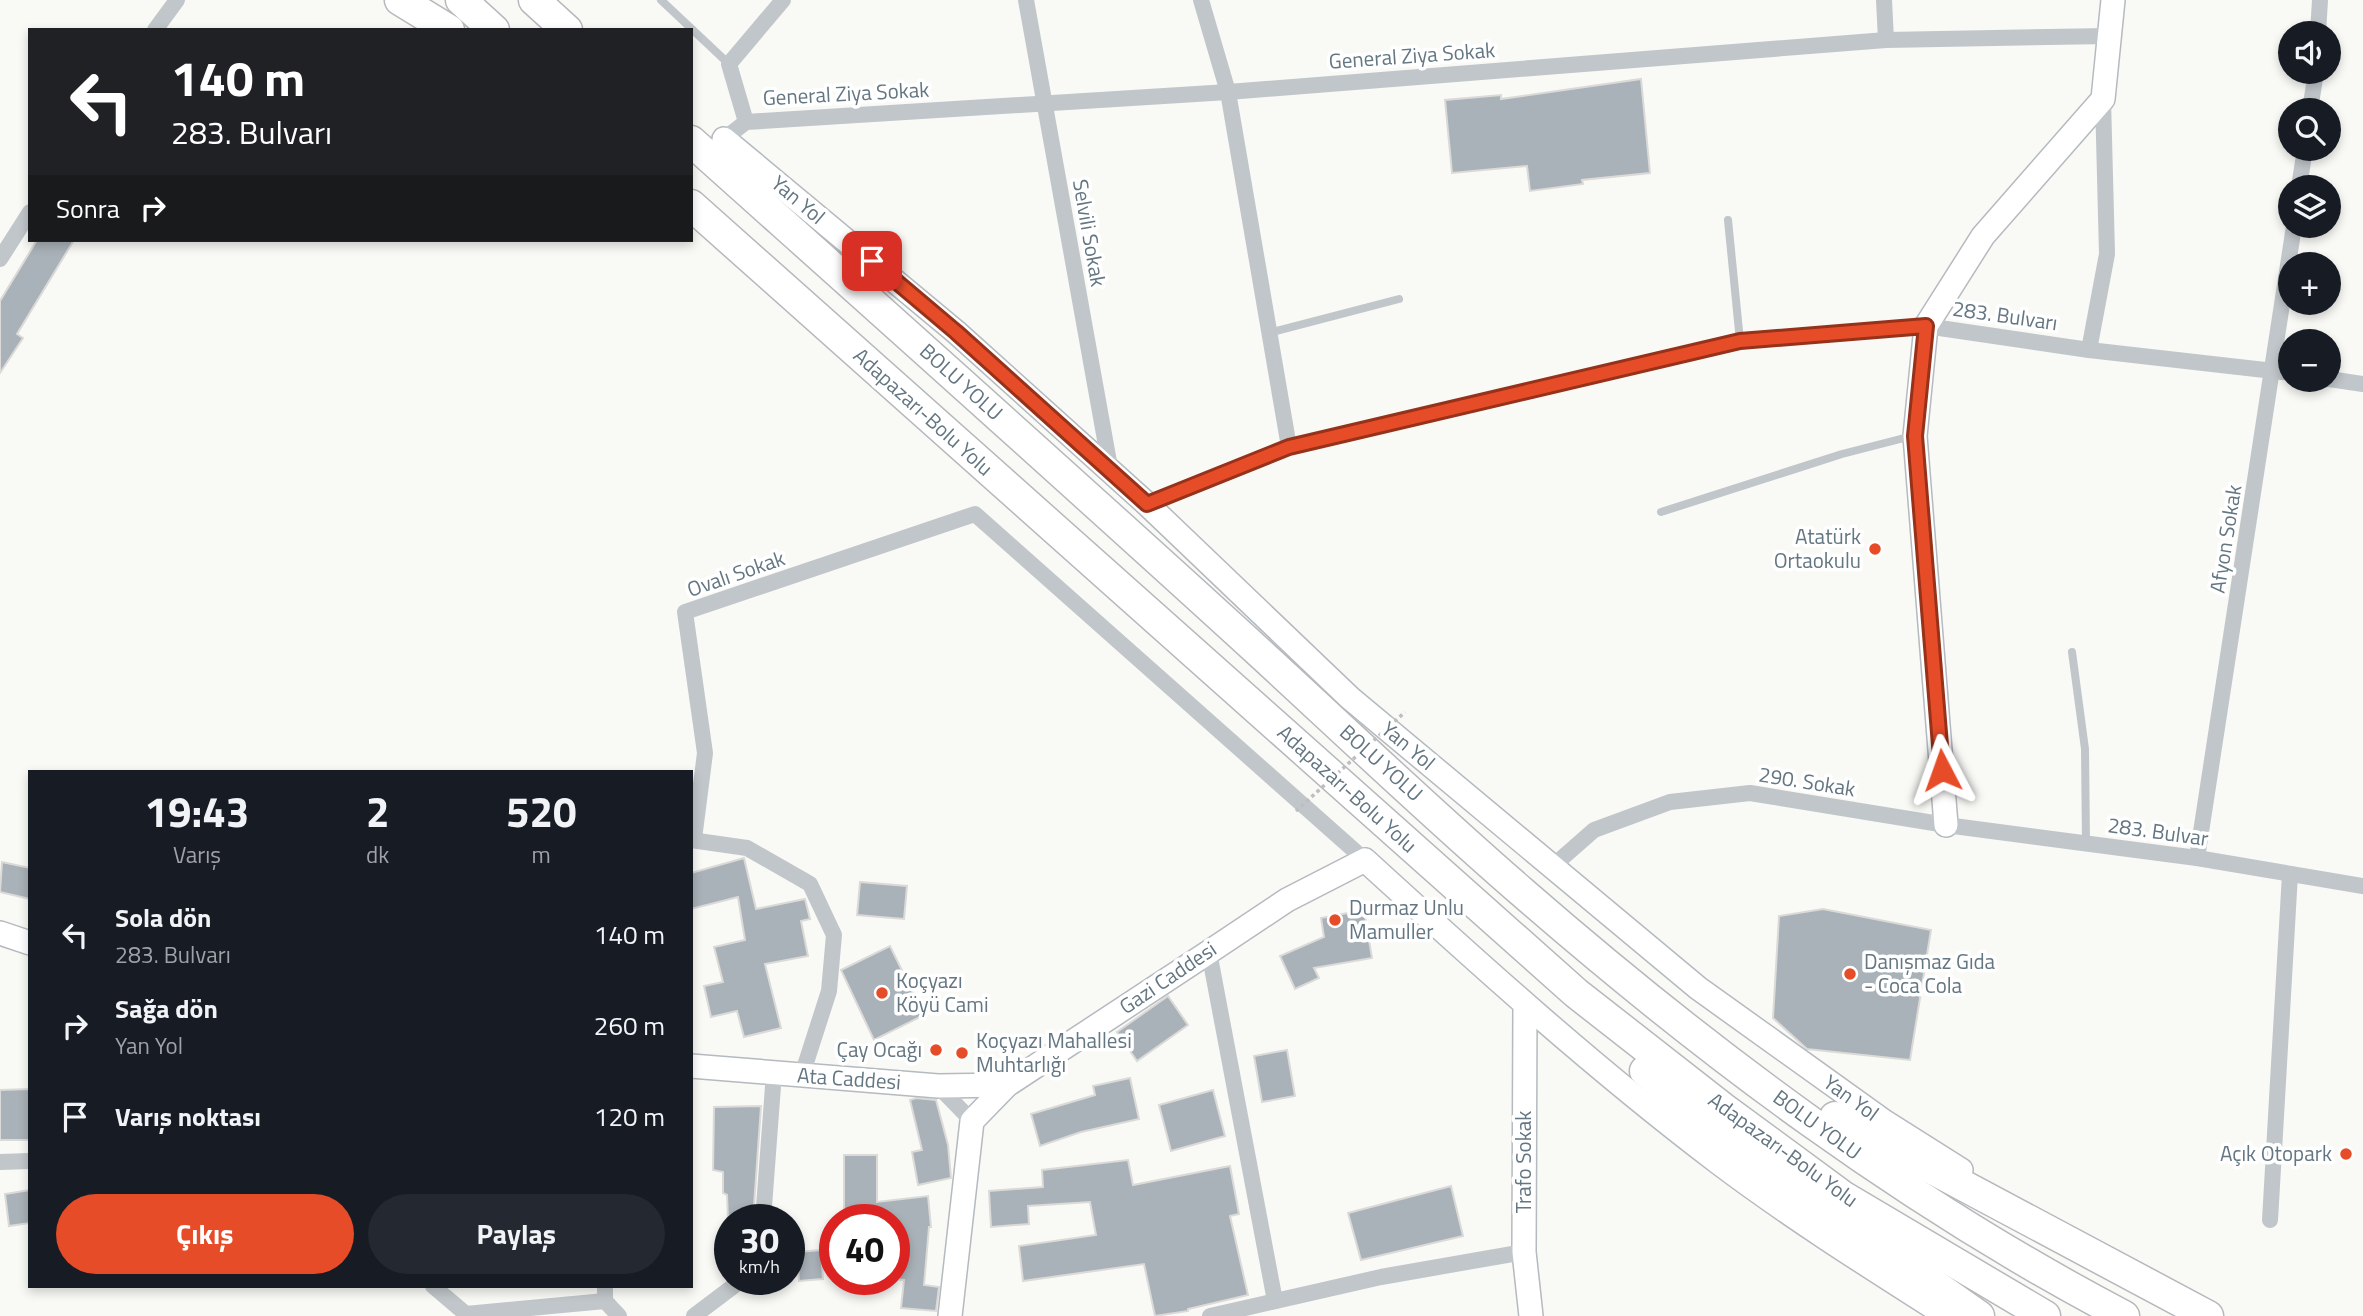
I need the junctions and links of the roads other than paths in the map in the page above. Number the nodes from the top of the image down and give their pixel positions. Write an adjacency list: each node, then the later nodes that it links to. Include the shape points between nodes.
1 (177, 0): 14 (street)
2 (400, 0): 15 (highway)
3 (461, 0): 16 (highway)
4 (534, 0): 17 (highway)
5 (545, 0): 18 (highway)
6 (661, 0): 19 (lane)
7 (783, 0): 23 (street)
8 (1026, 0): 26 (street, Selvili Sokak)
9 (1201, 0): 24 (street)
10 (1884, 0): 22 (street)
11 (2112, 0): 21 (street)
12 (2320, 0): 13 (street)
13 (2319, 21)
14 (156, 28)
15 (446, 28)
16 (493, 28)
17 (568, 28)
18 (568, 28)
19 (691, 28)
20 (693, 30): 23 (lane)
21 (2109, 36): 22 (street, General Ziya Sokak); 25 (street)
22 (1886, 40): 24 (street, General Ziya Sokak)
23 (729, 64): 27 (street)
24 (1228, 92): 26 (street, General Ziya Sokak); 37 (street)
25 (2104, 99): 36 (street, via 1983,236); 39 (street, via 2107,254)
26 (1043, 103): 27 (street, General Ziya Sokak); 46 (street, Selvili Sokak)
27 (746, 122): 28 (street, General Ziya Sokak)
28 (724, 139): 46 (street, Yan Yol, via 956,332)
29 (693, 143): 63 (highway, BOLU YOLU, via 1523,892)
30 (693, 207): 61 (highway, Adapazarı-Bolu Yolu)
31 (28, 215): 34 (street)
32 (1728, 220): 38 (lane)
33 (2292, 238): 40 (street, Afyon Sokak)
34 (0, 259)
35 (1399, 299): 37 (lane)
36 (1926, 326): 38 (street, 283. Bulvarı); 39 (street, 283. Bulvarı); 44 (street)
37 (1269, 332): 45 (street)
38 (1740, 341): 45 (street, 283. Bulvarı)
39 (2089, 350): 40 (street, 283. Bulvarı)
40 (2273, 371): 41 (street, 283. Bulvarı); 53 (street, Afyon Sokak)
41 (2278, 372)
42 (2341, 381): 43 (street)
43 (2363, 384)
44 (1915, 436): 48 (lane, via 1842,454); 50 (street)
45 (1289, 447): 47 (street, 283. Bulvarı)
46 (1111, 473): 47 (street, Yan Yol)
47 (1147, 504): 55 (street, Yan Yol, via 1350,698)
48 (1661, 512)
49 (2072, 652): 52 (lane, via 2085,749)
50 (1946, 825): 52 (street, 283. Bulvar); 55 (street, 290. Sokak, via 1751,793 1670,802 1594,830)
51 (693, 839): 54 (street, Ovalı Sokak, via 705,752 685,612 975,514); 66 (street, via 747,848 810,884 834,935 829,991)
52 (2086, 844): 53 (street, 283. Bulvar)
53 (2197, 858): 56 (street, 283. Bulvar)
54 (1365, 860): 60 (street, Gazi Caddesi, via 1287,900); 62 (street)
55 (1553, 866): 75 (street, Yan Yol, via 1698,988 1885,1122)
56 (2290, 874): 57 (street, 283. Bulvar); 73 (street)
57 (2363, 886)
58 (0, 933): 59 (street)
59 (28, 942)
60 (1209, 951): 67 (street, Gazi Caddesi); 79 (street)
61 (1576, 993): 87 (highway, via 1637,1064 1711,1128); 88 (highway, Adapazarı-Bolu Yolu, via 1844,1197)
62 (1525, 1007): 74 (street, Trafo Sokak); 86 (street, via 1719,1163 1839,1248)
63 (1696, 1035): 75 (highway, via 1879,1143); 89 (highway, BOLU YOLU, via 1883,1173 1997,1246)
64 (693, 1066): 65 (street, Ata Caddesi)
65 (774, 1073): 66 (street, Ata Caddesi); 72 (street)
66 (802, 1075): 68 (street, Ata Caddesi)
67 (1007, 1085): 68 (street, Ata Caddesi); 69 (street, Gazi Caddesi)
68 (937, 1086): 69 (street)
69 (972, 1121): 83 (street)
70 (28, 1161): 71 (street)
71 (0, 1162)
72 (763, 1204)
73 (2270, 1220)
74 (1524, 1252): 79 (street); 85 (street, Trafo Sokak)
75 (2145, 1284): 90 (highway)
76 (435, 1288): 80 (street)
77 (605, 1294): 80 (street); 81 (street)
78 (722, 1295): 82 (street)
79 (1275, 1301): 84 (street)
80 (461, 1315)
81 (619, 1316)
82 (694, 1316)
83 (950, 1316)
84 (1210, 1316)
85 (1531, 1316)
86 (1947, 1316)
87 (1979, 1316)
88 (2045, 1316)
89 (2124, 1316)
90 (2208, 1316)

